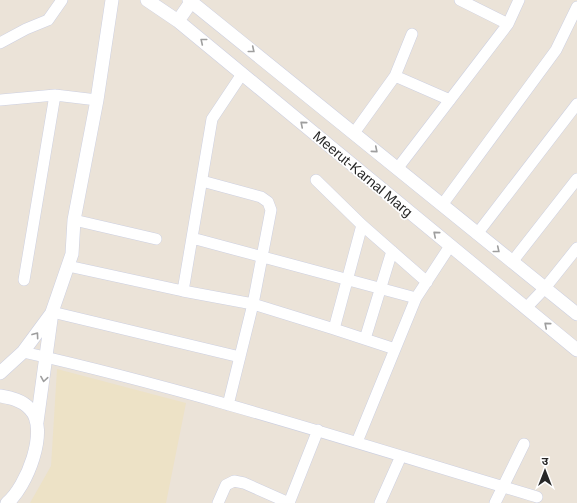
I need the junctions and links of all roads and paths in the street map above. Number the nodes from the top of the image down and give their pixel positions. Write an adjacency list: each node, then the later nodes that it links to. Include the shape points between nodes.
1 (62, 0): 11 (street, via 48,20)
2 (112, 0): 16 (street)
3 (147, 0): 8 (street, Meerut-Karnal Marg)
4 (460, 0): 9 (street)
5 (519, 0): 9 (street)
6 (190, 1): 8 (street); 19 (street, Meerut-Karnal Marg, one-way to 19)
7 (577, 7): 24 (street, via 556,50)
8 (178, 21): 12 (street, Meerut-Karnal Marg, one-way to 8)
9 (508, 24): 17 (street)
10 (412, 34): 13 (street)
11 (0, 43)
12 (242, 74): 23 (street, via 212,120); 30 (street, Meerut-Karnal Marg, one-way to 12)
13 (394, 76): 17 (street); 19 (street)
14 (55, 95): 15 (street); 16 (street); 36 (street)
15 (0, 100)
16 (97, 100): 25 (street)
17 (450, 100): 20 (street)
18 (577, 104): 27 (street)
19 (354, 133): 20 (street, Meerut-Karnal Marg, one-way to 20)
20 (398, 169): 24 (street, Meerut-Karnal Marg)
21 (577, 178): 34 (street)
22 (316, 180): 26 (street)
23 (202, 181): 28 (street); 33 (street, via 261,197 268,202 271,210)
24 (442, 205): 27 (street, Meerut-Karnal Marg)
25 (74, 220): 29 (street); 35 (street, via 72,254)
26 (362, 225): 32 (street); 37 (street)
27 (477, 234): 34 (street, Meerut-Karnal Marg, one-way to 34)
28 (192, 238): 33 (street); 41 (street)
29 (156, 239)
30 (450, 246): 38 (street); 44 (street, Meerut-Karnal Marg)
31 (577, 248): 39 (street)
32 (392, 252): 38 (street); 40 (street)
33 (262, 257): 37 (street); 43 (street)
34 (512, 262): 39 (street, Meerut-Karnal Marg)
35 (68, 266): 41 (street); 45 (street)
36 (24, 280)
37 (347, 280): 40 (street); 47 (street)
38 (427, 282): 42 (street)
39 (545, 288): 44 (street); 46 (street, Meerut-Karnal Marg)
40 (381, 289): 42 (street); 48 (street)
41 (183, 291): 43 (street)
42 (416, 298): 49 (street)
43 (253, 304): 47 (street); 52 (street)
44 (526, 308): 50 (street, Meerut-Karnal Marg, one-way to 44)
45 (52, 312): 51 (street, one-way to 45); 52 (street); 53 (street)
46 (577, 314)
47 (334, 329): 48 (street)
48 (365, 339): 49 (street)
49 (395, 349): 59 (street)
50 (577, 350)
51 (23, 352): 53 (street); 54 (street)
52 (240, 357): 56 (street)
53 (47, 358): 56 (street); 57 (street, one-way to 57)
54 (0, 373)
55 (0, 396): 57 (street, via 15,398 31,409)
56 (228, 405): 58 (street)
57 (37, 422): 64 (street, via 36,449 28,472 13,498)
58 (318, 430): 59 (street); 66 (street)
59 (357, 442): 61 (street)
60 (524, 444): 62 (street)
61 (401, 456): 62 (street); 67 (street)
62 (503, 487): 63 (street); 68 (street)
63 (537, 497)
64 (7, 503)
65 (218, 503): 66 (street, via 226,485 234,481)
66 (289, 503)
67 (380, 503)
68 (495, 503)

